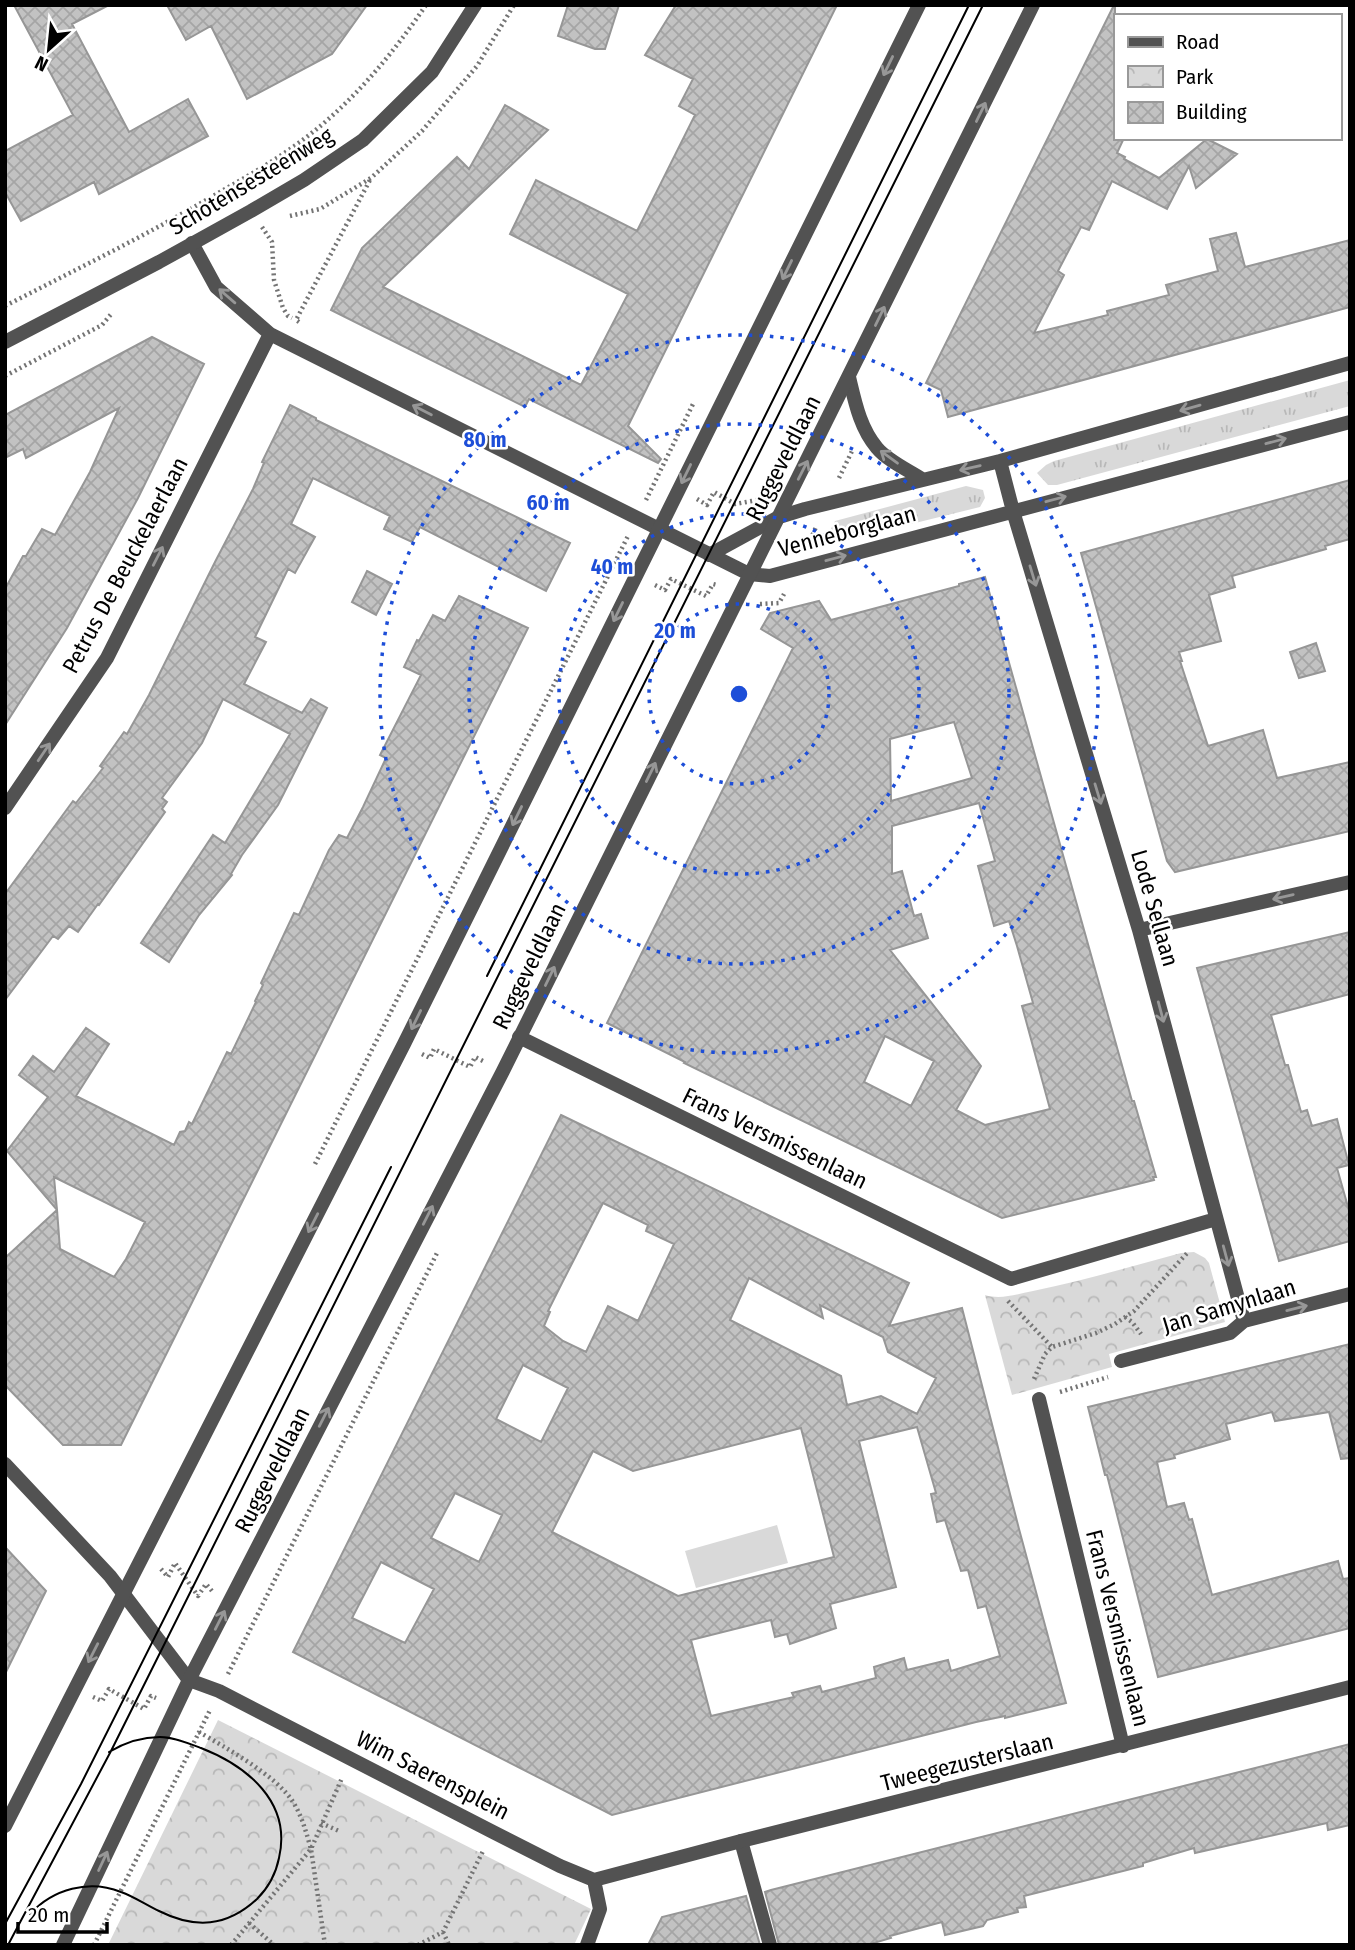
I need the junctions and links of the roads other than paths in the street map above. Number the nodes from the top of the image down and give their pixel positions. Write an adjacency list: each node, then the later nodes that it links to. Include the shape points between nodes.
1 (474, 5): 4 (street, Schotensesteenweg, via 432,72 363,140 304,180)
2 (919, 5): 14 (street, one-way to 14)
3 (1033, 5): 8 (street, Ruggeveldlaan, one-way to 3)
4 (192, 243): 5 (street, Venneborglaan, one-way to 4, via 216,286); 6 (street, Schotensesteenweg)
5 (270, 334): 14 (street, Venneborglaan, one-way to 5); 17 (street, Petrus De Beuckelaerlaan, one-way to 5, via 107,658)
6 (5, 342)
7 (1350, 363): 10 (street, Venneborglaan, one-way to 10)
8 (849, 377): 11 (street, Venneborglaan, one-way to 8, via 878,449 864,428); 13 (street, Ruggeveldlaan, one-way to 8)
9 (1350, 422): 12 (street, Venneborglaan, one-way to 9)
10 (1000, 461): 11 (street, Venneborglaan, one-way to 11); 12 (street)
11 (922, 479): 13 (street, Venneborglaan)
12 (1013, 510): 16 (street, Venneborglaan, one-way to 12, via 770,576); 19 (street, Lode Sellaan, one-way to 19)
13 (779, 517): 15 (street, Venneborglaan); 16 (street, Ruggeveldlaan)
14 (659, 529): 15 (street, Venneborglaan); 27 (street, one-way to 27, via 404,1044)
15 (709, 555): 16 (street, Venneborglaan)
16 (749, 574): 20 (street, Ruggeveldlaan, one-way to 16)
17 (5, 808)
18 (1350, 882): 19 (street, one-way to 19)
19 (1139, 930): 21 (street, Lode Sellaan, one-way to 21)
20 (519, 1037): 21 (street, Frans Versmissenlaan, via 1011,1279); 28 (street, Ruggeveldlaan, one-way to 20)
21 (1216, 1219): 23 (street, Lode Sellaan, one-way to 23)
22 (1350, 1294): 23 (street, Jan Samynlaan, one-way to 22)
23 (1244, 1321): 24 (street, Jan Samynlaan, via 1230,1333)
24 (1122, 1361)
25 (1039, 1399): 30 (street, Frans Versmissenlaan)
26 (5, 1464): 27 (street)
27 (123, 1592): 28 (street); 31 (street, one-way to 31)
28 (189, 1681): 33 (street, Wim Saerensplein, via 219,1691); 34 (street, Ruggeveldlaan, one-way to 28)
29 (1350, 1687): 30 (street, Tweegezusterslaan)
30 (1124, 1746): 32 (street, Tweegezusterslaan)
31 (5, 1826)
32 (741, 1841): 33 (street, Tweegezusterslaan); 36 (street)
33 (594, 1880): 35 (street, via 600,1909)
34 (63, 1945)
35 (587, 1945)
36 (770, 1945)

